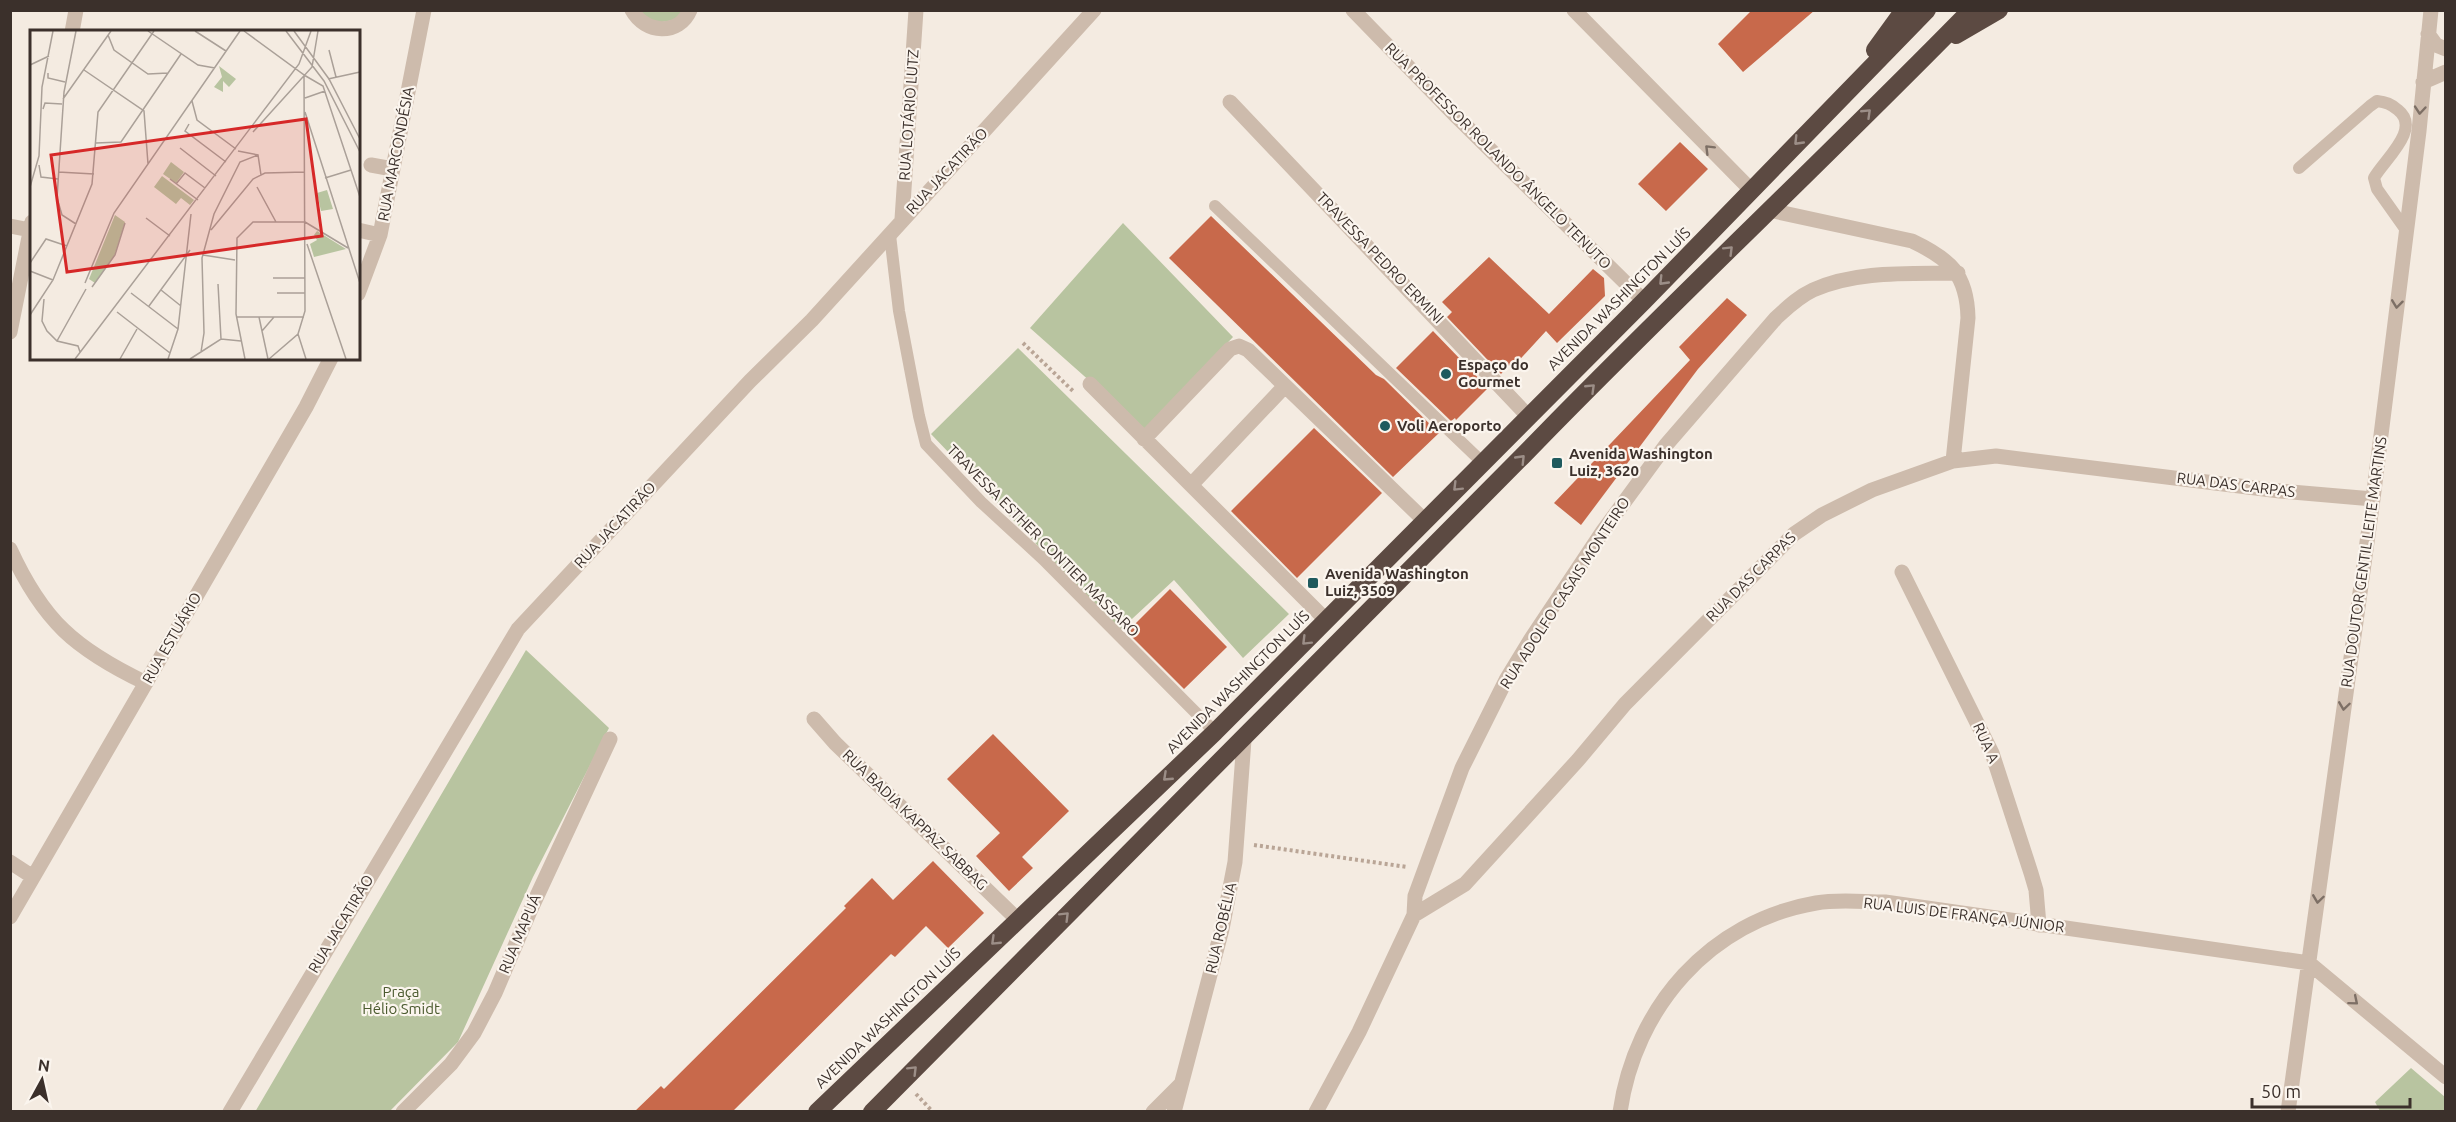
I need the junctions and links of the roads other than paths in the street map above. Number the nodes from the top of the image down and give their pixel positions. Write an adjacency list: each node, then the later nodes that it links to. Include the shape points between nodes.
1 (76, 10): 14 (street)
2 (424, 10): 24 (street, RUA MARCONDÉSIA)
3 (632, 10): 4 (street, via 642,23 667,29 679,26)
4 (690, 10)
5 (916, 10): 28 (street, RUA LOTÁRIO LUTZ)
6 (1094, 10): 28 (street, RUA JACATIRÃO)
7 (1353, 10): 38 (street, RUA PROFESSOR ROLANDO ÂNGELO TENUTO)
8 (1574, 10): 25 (street, one-way to 8)
9 (1904, 10): 20 (highway)
10 (1927, 10): 20 (highway, AVENIDA WASHINGTON LUÍS)
11 (1971, 10): 16 (highway)
12 (1999, 10): 16 (highway)
13 (2433, 12): 15 (street, RUA DOUTOR GENTIL LEITE MARTINS)
14 (72, 30)
15 (2428, 34): 17 (street); 19 (street, RUA DOUTOR GENTIL LEITE MARTINS)
16 (1936, 46): 27 (highway, one-way to 16)
17 (2445, 49)
18 (2445, 72): 19 (street)
19 (2423, 82): 32 (street, RUA DOUTOR GENTIL LEITE MARTINS, one-way to 32)
20 (1839, 99): 25 (highway, AVENIDA WASHINGTON LUÍS, one-way to 25)
21 (1230, 102): 43 (street, TRAVESSA PEDRO ERMINI)
22 (370, 165): 24 (street)
23 (2300, 168): 32 (lane, via 2370,106 2377,101 2389,103 2402,112 2406,130 2374,178 2377,189)
24 (393, 169): 34 (street, RUA MARCONDÉSIA)
25 (1751, 190): 38 (highway, AVENIDA WASHINGTON LUÍS, one-way to 38)
26 (1215, 206): 46 (lane)
27 (1769, 210): 36 (street, via 1912,241 1946,260); 57 (highway, one-way to 27)
28 (902, 219): 35 (street, RUA JACATIRÃO)
29 (10, 226): 30 (street)
30 (30, 226)
31 (360, 230): 34 (street)
32 (2406, 230): 48 (street, RUA DOUTOR GENTIL LEITE MARTINS, one-way to 48)
33 (30, 231): 39 (street)
34 (380, 235): 37 (street, RUA MARCONDÉSIA)
35 (890, 235): 55 (lane, TRAVESSA ESTHER CONTIER MASSARO, via 899,311 926,444); 67 (street, RUA JACATIRÃO, via 518,629)
36 (1958, 273): 45 (street, via 1968,298 1968,318); 60 (street, RUA ADOLFO CASAIS MONTEIRO, via 1854,278 1803,296 1776,318 1666,445 1603,531 1506,680 1462,768 1415,896)
37 (360, 289)
38 (1644, 301): 43 (highway, AVENIDA WASHINGTON LUÍS)
39 (10, 332)
40 (330, 360): 53 (street, RUA ESTUÁRIO)
41 (1090, 384): 44 (street)
42 (1284, 387): 44 (street, via 1248,350 1239,346 1230,349); 47 (street); 49 (street)
43 (1528, 416): 46 (highway, AVENIDA WASHINGTON LUÍS)
44 (1144, 439): 47 (street)
45 (1953, 461): 48 (street, RUA DAS CARPAS, via 1996,456); 60 (street, RUA DAS CARPAS, via 1872,490 1794,534 1625,704 1465,884)
46 (1482, 462): 49 (highway, AVENIDA WASHINGTON LUÍS, one-way to 49)
47 (1191, 485): 52 (street)
48 (2373, 500): 64 (street, RUA DOUTOR GENTIL LEITE MARTINS, one-way to 64)
49 (1424, 520): 52 (highway, AVENIDA WASHINGTON LUÍS)
50 (10, 549): 53 (street, via 48,615 62,629 107,664)
51 (1902, 572): 63 (street, RUA A, via 1992,753 2036,890)
52 (1326, 620): 55 (highway, AVENIDA WASHINGTON LUÍS, one-way to 55)
53 (146, 683): 59 (street, RUA ESTUÁRIO)
54 (814, 719): 62 (street, RUA BADIA KAPPAZ SABBAG)
55 (1215, 732): 62 (highway, AVENIDA WASHINGTON LUÍS, one-way to 62)
56 (610, 739): 68 (street, RUA MAPUÁ, via 474,1033 451,1064)
57 (1244, 741): 66 (street, RUA ROBÉLIA, via 1237,844 1222,929); 70 (highway, one-way to 57)
58 (10, 862): 59 (street)
59 (33, 877): 61 (street, RUA ESTUÁRIO)
60 (1414, 915): 73 (street, RUA ADOLFO CASAIS MONTEIRO)
61 (10, 917)
62 (1017, 920): 69 (highway, AVENIDA WASHINGTON LUÍS, one-way to 69)
63 (2039, 925): 64 (street, RUA LUIS DE FRANÇA JÚNIOR); 74 (street, RUA LUIS DE FRANÇA JÚNIOR, via 1885,902 1848,901 1816,903 1746,926 1689,968 1673,988 1634,1053)
64 (2309, 963): 65 (street, one-way to 65); 75 (street, RUA DOUTOR GENTIL LEITE MARTINS)
65 (2445, 1077)
66 (1182, 1083): 71 (street); 72 (street, RUA ROBÉLIA)
67 (230, 1112)
68 (404, 1112)
69 (817, 1112)
70 (872, 1112)
71 (1153, 1112)
72 (1174, 1112)
73 (1316, 1112)
74 (1620, 1112)
75 (2288, 1112)

